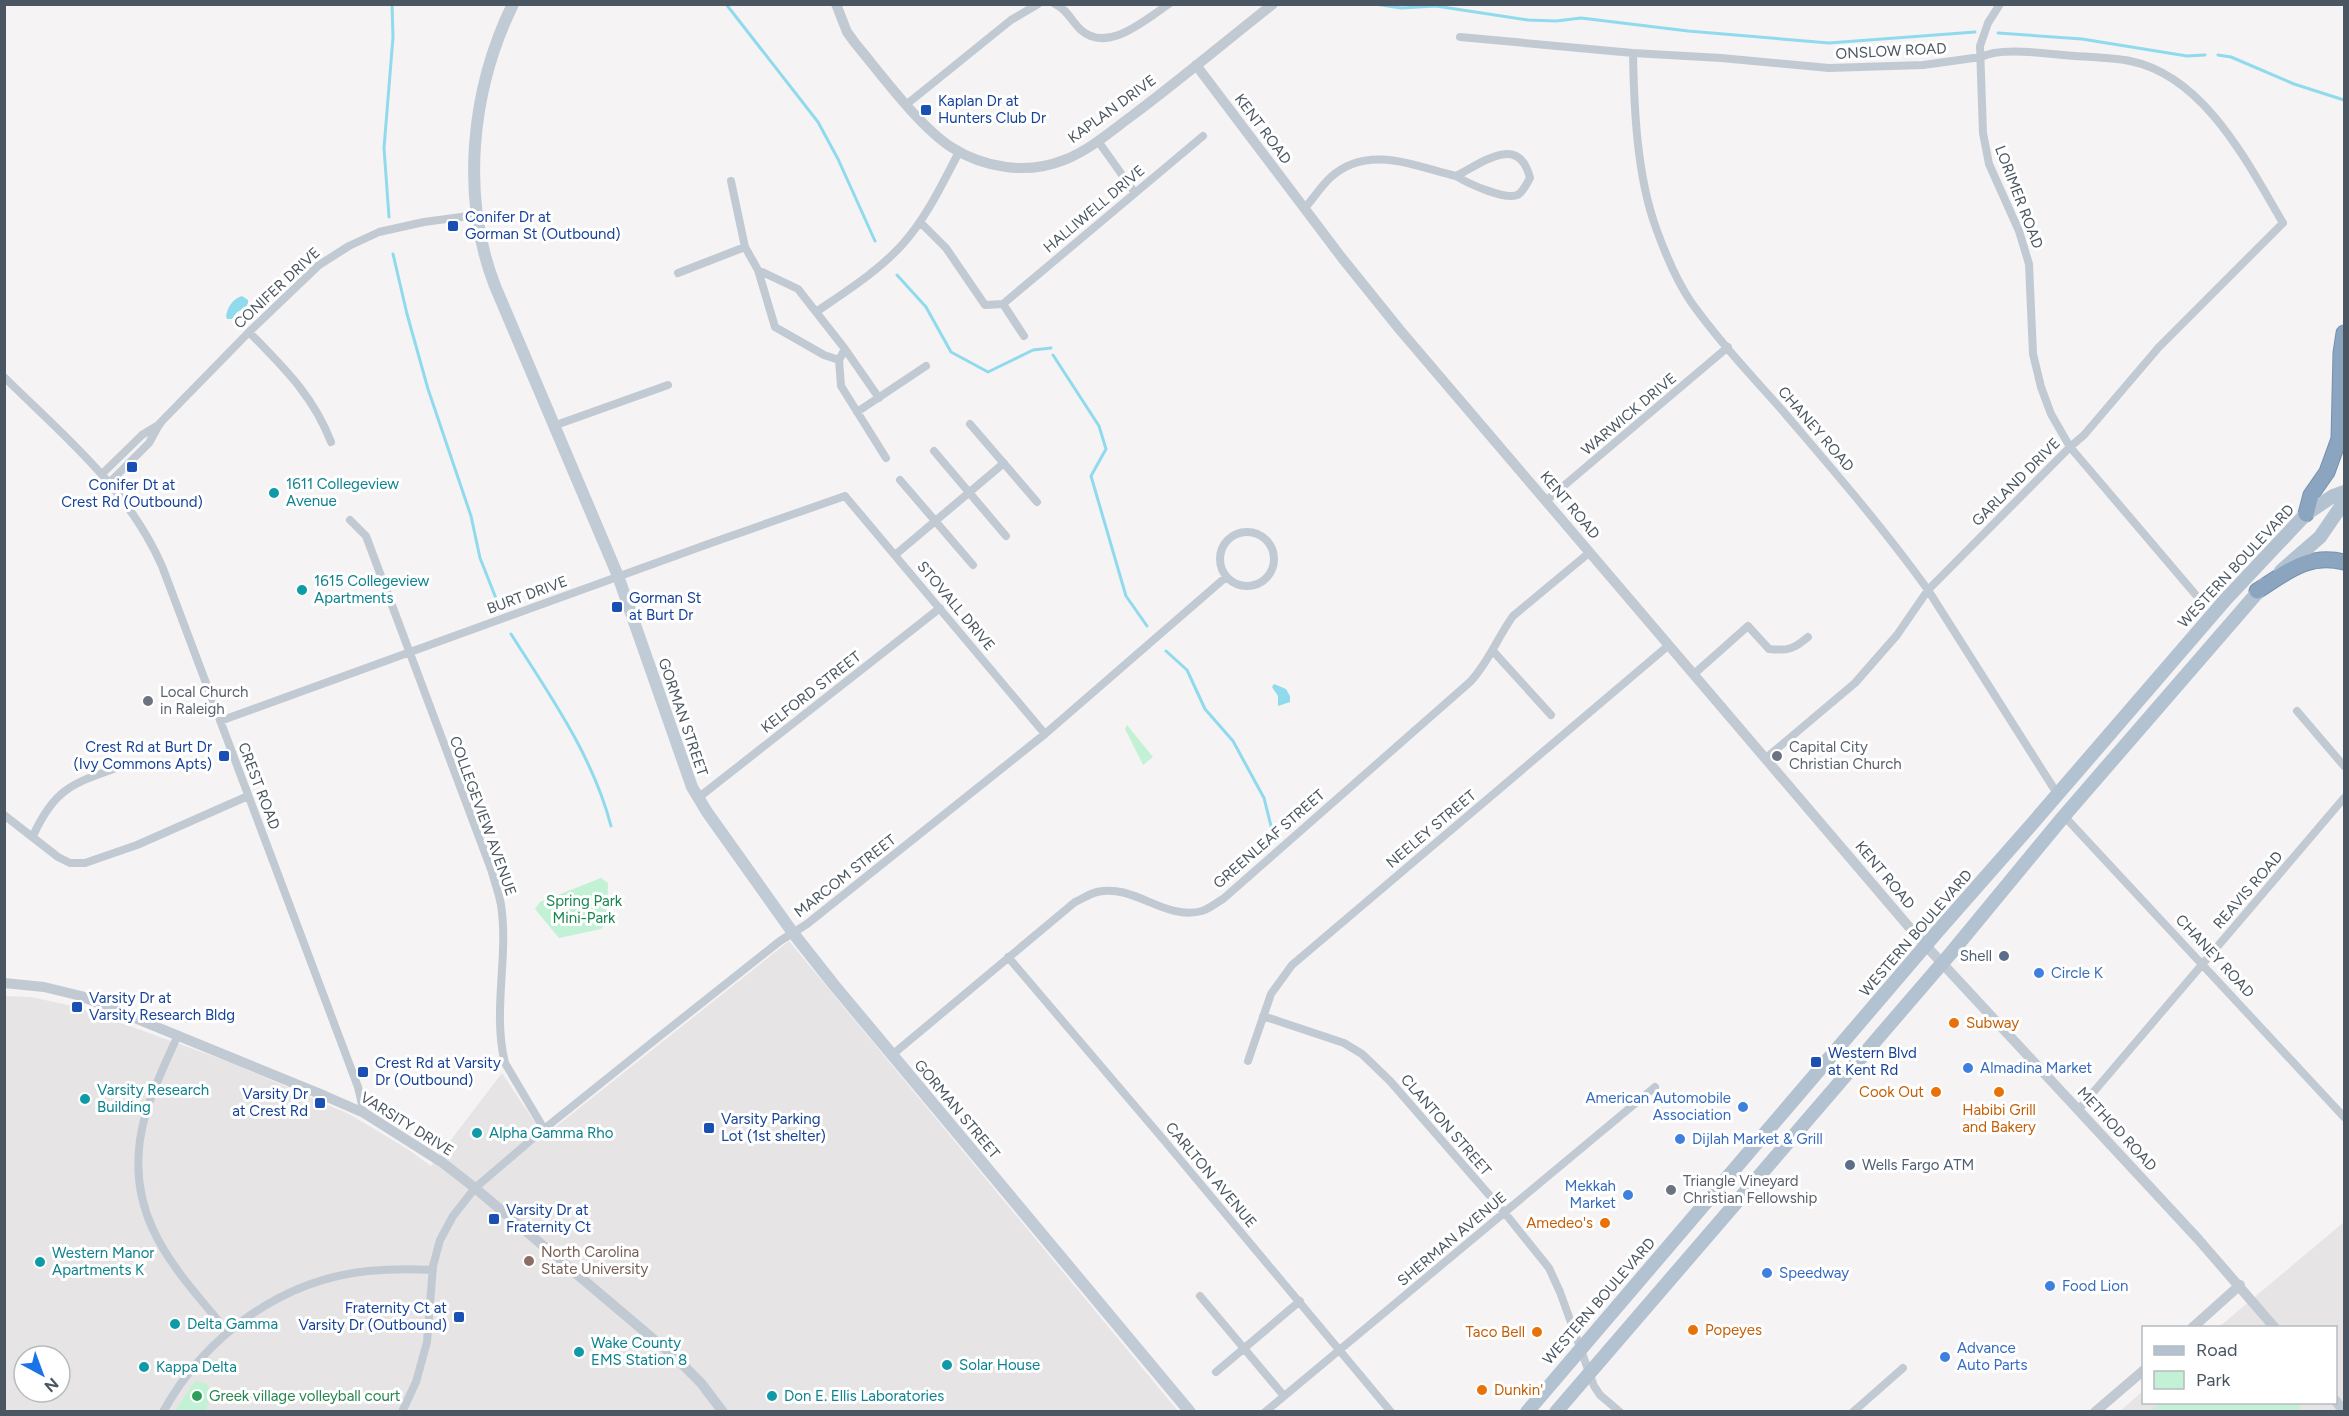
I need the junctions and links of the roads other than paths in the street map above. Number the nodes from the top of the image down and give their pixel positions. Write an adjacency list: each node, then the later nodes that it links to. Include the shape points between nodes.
1 (513, 4): 20 (main road, GORMAN STREET, via 494,47 484,93 474,170)
2 (836, 4): 12 (street, KAPLAN DRIVE, via 855,43)
3 (1038, 4): 12 (street, via 1011,20)
4 (1055, 4): 5 (street, via 1081,30 1104,39 1132,28)
5 (1169, 4)
6 (1273, 4): 11 (street, KAPLAN DRIVE)
7 (2000, 4): 10 (street, LORIMER ROAD, via 1988,22)
8 (1460, 37): 9 (street, ONSLOW ROAD)
9 (1633, 53): 10 (street, ONSLOW ROAD, via 1829,68 1923,65); 31 (street, CHANEY ROAD, via 1638,153 1655,226 1690,301)
10 (1980, 57): 22 (street, ONSLOW ROAD, via 1989,53 2049,54 2132,62 2161,72 2186,89 2225,129); 43 (street, LORIMER ROAD, via 1985,148 2029,264 2033,354 2041,387)
11 (1196, 65): 14 (street, KAPLAN DRIVE); 19 (street, KENT ROAD)
12 (907, 104): 15 (street, KAPLAN DRIVE, via 938,137)
13 (1203, 136): 18 (street, HALLIWELL DRIVE)
14 (1098, 141): 15 (street, KAPLAN DRIVE, via 1063,160 1034,167 1000,166); 18 (street)
15 (960, 152): 21 (street)
16 (1456, 176): 16 (street, via 1510,153 1521,157 1530,178 1514,196); 19 (street, via 1371,158 1349,164 1330,178)
17 (731, 181): 23 (street)
18 (1134, 193): 26 (street, HALLIWELL DRIVE)
19 (1304, 209): 53 (street, KENT ROAD, via 1400,330)
20 (476, 215): 28 (street, CONIFER DRIVE, via 390,229 349,246 307,275); 41 (main road, GORMAN STREET, via 490,273)
21 (920, 222): 26 (street, via 946,248 985,305); 27 (street, via 878,267)
22 (2283, 223): 43 (street, GARLAND DRIVE, via 2158,347)
23 (745, 247): 24 (street); 25 (street)
24 (758, 270): 27 (street, via 798,289); 33 (street, via 775,327)
25 (678, 273)
26 (1003, 304): 30 (street)
27 (816, 312): 32 (street)
28 (249, 332): 39 (street, CONIFER DRIVE); 42 (street, via 308,397)
29 (2344, 333): 56 (highway, via 2339,439 2327,472 2311,495)
30 (1024, 336)
31 (1728, 347): 53 (street, WARWICK DRIVE); 66 (street, CHANEY ROAD, via 1865,507)
32 (845, 349): 33 (street); 37 (street)
33 (839, 360): 38 (street, via 841,386)
34 (927, 366): 37 (street)
35 (4, 377): 47 (street, CREST ROAD)
36 (668, 385): 41 (street)
37 (879, 398): 38 (street)
38 (857, 412): 45 (street)
39 (160, 423): 47 (street, CONIFER DRIVE); 49 (street, CONIFER DRIVE, via 149,443)
40 (970, 424): 46 (street)
41 (556, 425): 64 (main road, GORMAN STREET)
42 (330, 442)
43 (2070, 447): 66 (street, GARLAND DRIVE); 68 (street, LORIMER ROAD)
44 (934, 451): 51 (street)
45 (886, 458)
46 (1004, 463): 51 (street); 54 (street)
47 (102, 474): 49 (street, CREST ROAD)
48 (900, 480): 58 (street)
49 (110, 482): 77 (street, CREST ROAD, via 136,516 162,566)
50 (2344, 492): 56 (main road, WESTERN BOULEVARD)
51 (969, 493): 58 (street); 59 (street)
52 (845, 496): 61 (street, STOVALL DRIVE); 64 (street, BURT DRIVE)
53 (1547, 500): 60 (street, KENT ROAD)
54 (1038, 502)
55 (2344, 502): 67 (main road, WESTERN BOULEVARD, via 2320,537)
56 (2306, 514): 82 (main road, WESTERN BOULEVARD, via 2226,598)
57 (350, 520): 73 (street, COLLEGEVIEW AVENUE, via 366,536)
58 (935, 521): 61 (street); 63 (street)
59 (1006, 536)
60 (1590, 552): 71 (street, KENT ROAD); 72 (street, GREENLEAF STREET, via 1513,616)
61 (895, 555): 69 (street, STOVALL DRIVE)
62 (2344, 562): 67 (highway, via 2314,560 2294,567)
63 (973, 565)
64 (618, 576): 73 (street, BURT DRIVE); 84 (main road, GORMAN STREET, via 679,756)
65 (1226, 578): 65 (street, via 1242,587 1264,581 1274,563 1270,544 1254,533 1227,540 1219,560); 78 (street, MARCOM STREET)
66 (1928, 590): 79 (street, GARLAND DRIVE, via 1898,635 1855,683); 82 (street, CHANEY ROAD)
67 (2257, 591): 87 (main road, WESTERN BOULEVARD)
68 (2201, 601)
69 (940, 608): 78 (street, STOVALL DRIVE); 84 (street, KELFORD STREET)
70 (1808, 637): 74 (street, via 1796,647 1769,648 1748,626)
71 (1669, 645): 74 (street, KENT ROAD); 94 (street, NEELEY STREET, via 1298,960 1275,987)
72 (1493, 651): 76 (street); 91 (street, GREENLEAF STREET, via 1470,682 1205,910 1187,914 1119,891 1096,892 1075,902)
73 (409, 653): 77 (street, BURT DRIVE); 102 (street, COLLEGEVIEW AVENUE, via 491,869 501,905 499,1026 505,1063)
74 (1694, 674): 79 (street, KENT ROAD)
75 (2297, 711): 81 (street)
76 (1551, 715)
77 (220, 721): 83 (street, CREST ROAD)
78 (1045, 734): 89 (street, MARCOM STREET)
79 (1766, 758): 90 (street, KENT ROAD)
80 (122, 766): 88 (street, via 67,788 49,806)
81 (2344, 766)
82 (2058, 795): 90 (main road, WESTERN BOULEVARD)
83 (248, 796): 88 (street, via 137,845 85,863 64,860); 100 (street, CREST ROAD, via 358,1087)
84 (698, 798): 89 (main road, GORMAN STREET)
85 (2344, 798): 92 (street, REAVIS ROAD)
86 (4, 815): 88 (street)
87 (2064, 816): 90 (main road, WESTERN BOULEVARD); 92 (street, CHANEY ROAD)
88 (33, 836)
89 (793, 933): 96 (main road, GORMAN STREET); 102 (street, MARCOM STREET)
90 (1935, 954): 99 (street, METHOD ROAD); 113 (main road, WESTERN BOULEVARD); 118 (main road, WESTERN BOULEVARD)
91 (1008, 957): 96 (street, GREENLEAF STREET); 108 (street, CARLTON AVENUE)
92 (2203, 962): 99 (street, REAVIS ROAD); 101 (street, CHANEY ROAD)
93 (4, 983): 95 (street, VARSITY DRIVE, via 81,996)
94 (1263, 1016): 97 (street, NEELEY STREET); 104 (street, CLANTON STREET, via 1335,1039 1362,1054)
95 (178, 1035): 100 (street, VARSITY DRIVE); 111 (street, via 151,1096 142,1128 139,1168 143,1198 151,1228 170,1263)
96 (892, 1055): 123 (main road, GORMAN STREET)
97 (1248, 1060)
98 (1655, 1087): 104 (street, SHERMAN AVENUE)
99 (2079, 1109): 106 (street, METHOD ROAD)
100 (364, 1113): 103 (street, VARSITY DRIVE)
101 (2344, 1117)
102 (544, 1129): 103 (street, MARCOM STREET)
103 (476, 1188): 105 (street, MARCOM STREET, via 444,1232); 122 (street, VARSITY DRIVE, via 677,1359)
104 (1504, 1212): 113 (street, CLANTON STREET, via 1549,1268); 114 (street, SHERMAN AVENUE)
105 (433, 1270): 111 (street, via 369,1271 312,1284 274,1301); 121 (street, MARCOM STREET, via 427,1342 416,1382)
106 (2240, 1285): 109 (street); 110 (street, METHOD ROAD)
107 (1200, 1296): 112 (street)
108 (1300, 1300): 112 (street); 114 (street, CARLTON AVENUE)
109 (2194, 1326)
110 (2273, 1326)
111 (228, 1332): 120 (street, via 194,1366)
112 (1244, 1348): 116 (street); 119 (street)
113 (1581, 1348): 118 (street, CLANTON STREET); 126 (main road, WESTERN BOULEVARD)
114 (1340, 1349): 119 (street, SHERMAN AVENUE); 125 (street, CARLTON AVENUE)
115 (1903, 1368): 129 (street)
116 (1216, 1372)
117 (2142, 1372): 130 (street)
118 (1590, 1373): 127 (main road, WESTERN BOULEVARD); 128 (street, CLANTON STREET, via 1598,1392)
119 (1284, 1396): 124 (street, SHERMAN AVENUE)
120 (163, 1412)
121 (402, 1412)
122 (723, 1412)
123 (1190, 1412)
124 (1265, 1412)
125 (1391, 1412)
126 (1527, 1412)
127 (1556, 1412)
128 (1620, 1412)
129 (1853, 1412)
130 (2095, 1412)

